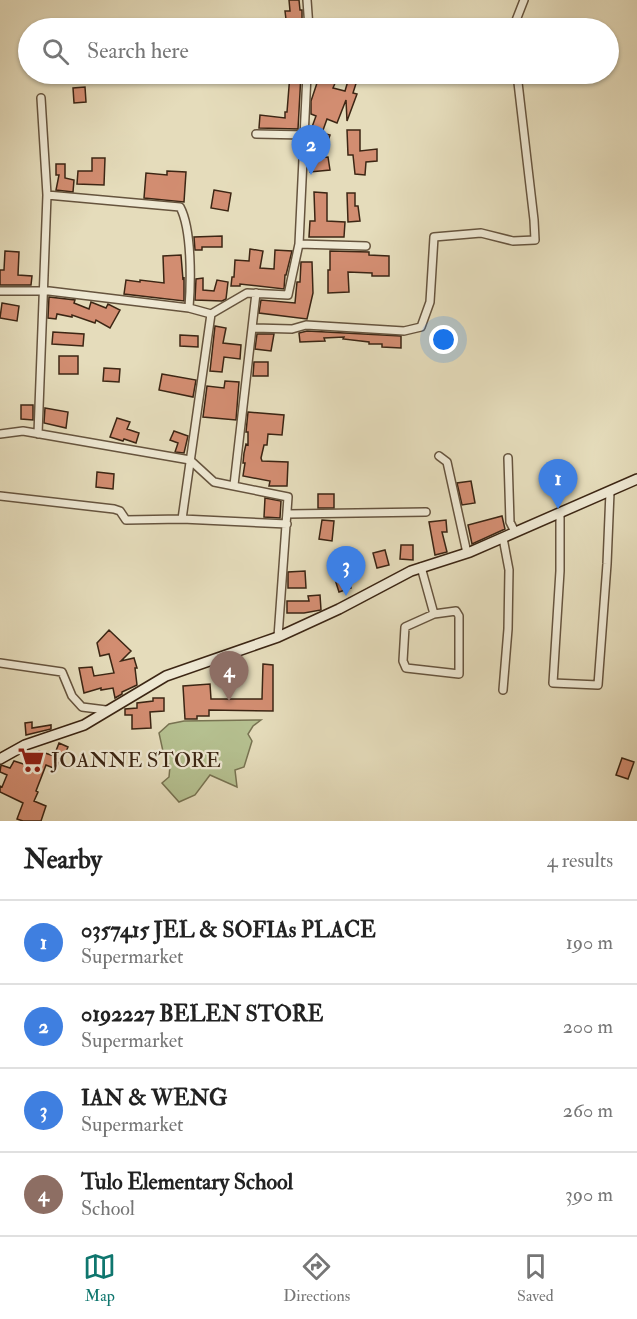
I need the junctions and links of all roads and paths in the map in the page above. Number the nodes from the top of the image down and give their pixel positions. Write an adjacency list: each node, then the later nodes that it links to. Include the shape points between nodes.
1 (307, 0): 3 (street)
2 (524, 0): 4 (street)
3 (308, 18)
4 (517, 18)
5 (307, 84): 9 (street)
6 (518, 84): 18 (street, via 535,240 513,241 481,233 434,237 430,302 421,327 405,331 306,325 292,329)
7 (41, 98): 10 (street)
8 (256, 134): 9 (street)
9 (305, 135): 11 (street)
10 (47, 195): 14 (street); 16 (street, via 180,207 191,278)
11 (298, 244): 12 (street); 15 (street, via 288,295)
12 (366, 246)
13 (0, 291): 14 (street)
14 (44, 291): 16 (street); 20 (street)
15 (256, 293): 17 (street, via 247,293); 18 (street)
16 (189, 308): 17 (street)
17 (211, 314): 23 (street)
18 (252, 328): 25 (street)
19 (0, 434): 20 (street)
20 (38, 434): 23 (street)
21 (439, 456): 35 (street, via 447,462)
22 (508, 458): 33 (street, via 510,522)
23 (190, 460): 25 (street, via 214,482); 31 (street)
24 (637, 479): 26 (street)
25 (234, 485): 30 (street, via 288,497)
26 (610, 492): 29 (street); 29 (street, via 598,685 553,682)
27 (0, 496): 31 (street, via 114,508 126,520)
28 (426, 512): 30 (street)
29 (560, 513): 33 (street)
30 (288, 514): 32 (street)
31 (182, 519): 32 (street)
32 (287, 524): 38 (street)
33 (515, 532): 34 (street)
34 (503, 538): 35 (street); 40 (street, via 509,570)
35 (467, 553): 36 (street)
36 (421, 567): 37 (street); 38 (street)
37 (434, 614): 37 (street, via 456,610 459,616 459,674 406,668 403,662 405,627)
38 (278, 637): 41 (street, via 166,676)
39 (0, 663): 41 (street, via 62,672 72,696 82,707)
40 (503, 690)
41 (106, 710): 42 (street, via 84,725 26,745)
42 (0, 759)

